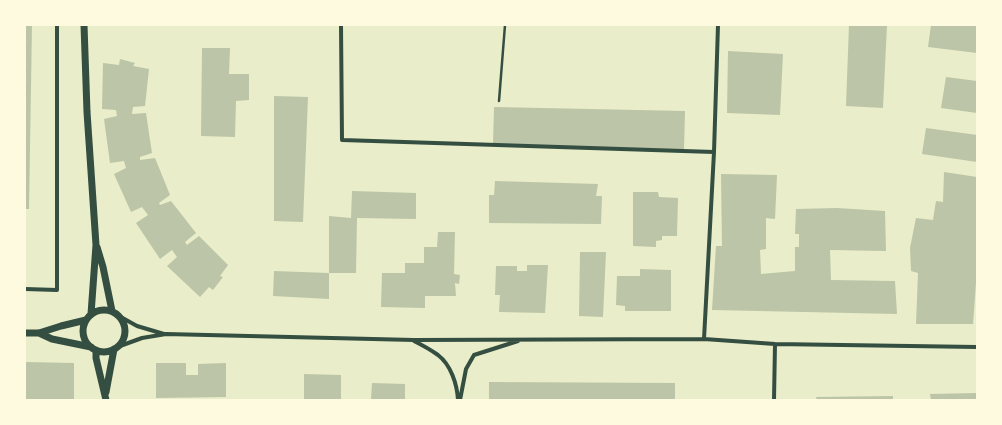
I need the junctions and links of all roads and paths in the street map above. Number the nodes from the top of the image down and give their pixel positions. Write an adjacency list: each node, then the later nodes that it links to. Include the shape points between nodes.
1 (57, 25): 9 (street, via 57,290)
2 (84, 25): 8 (street)
3 (341, 25): 7 (street, via 342,140)
4 (505, 25): 6 (path)
5 (718, 25): 7 (street)
6 (499, 101)
7 (714, 152): 16 (street)
8 (96, 245): 10 (street); 12 (street)
9 (25, 289)
10 (112, 311): 11 (street); 12 (street, via 98,311)
11 (119, 316): 15 (street, via 137,326); 21 (street, via 125,328 123,340)
12 (89, 317): 14 (street); 22 (street, via 84,325 84,337)
13 (25, 333): 14 (street)
14 (39, 333): 22 (street, via 52,339)
15 (166, 334): 17 (street); 21 (street, via 142,338)
16 (704, 339): 18 (street); 19 (street)
17 (414, 340): 18 (street); 24 (street, via 439,356 451,371)
18 (522, 340): 24 (street, via 474,355 466,369)
19 (774, 344): 20 (street); 25 (street)
20 (977, 347)
21 (117, 348): 22 (street, via 102,352); 23 (street)
22 (93, 349): 23 (street)
23 (105, 399)
24 (459, 400)
25 (774, 400)

